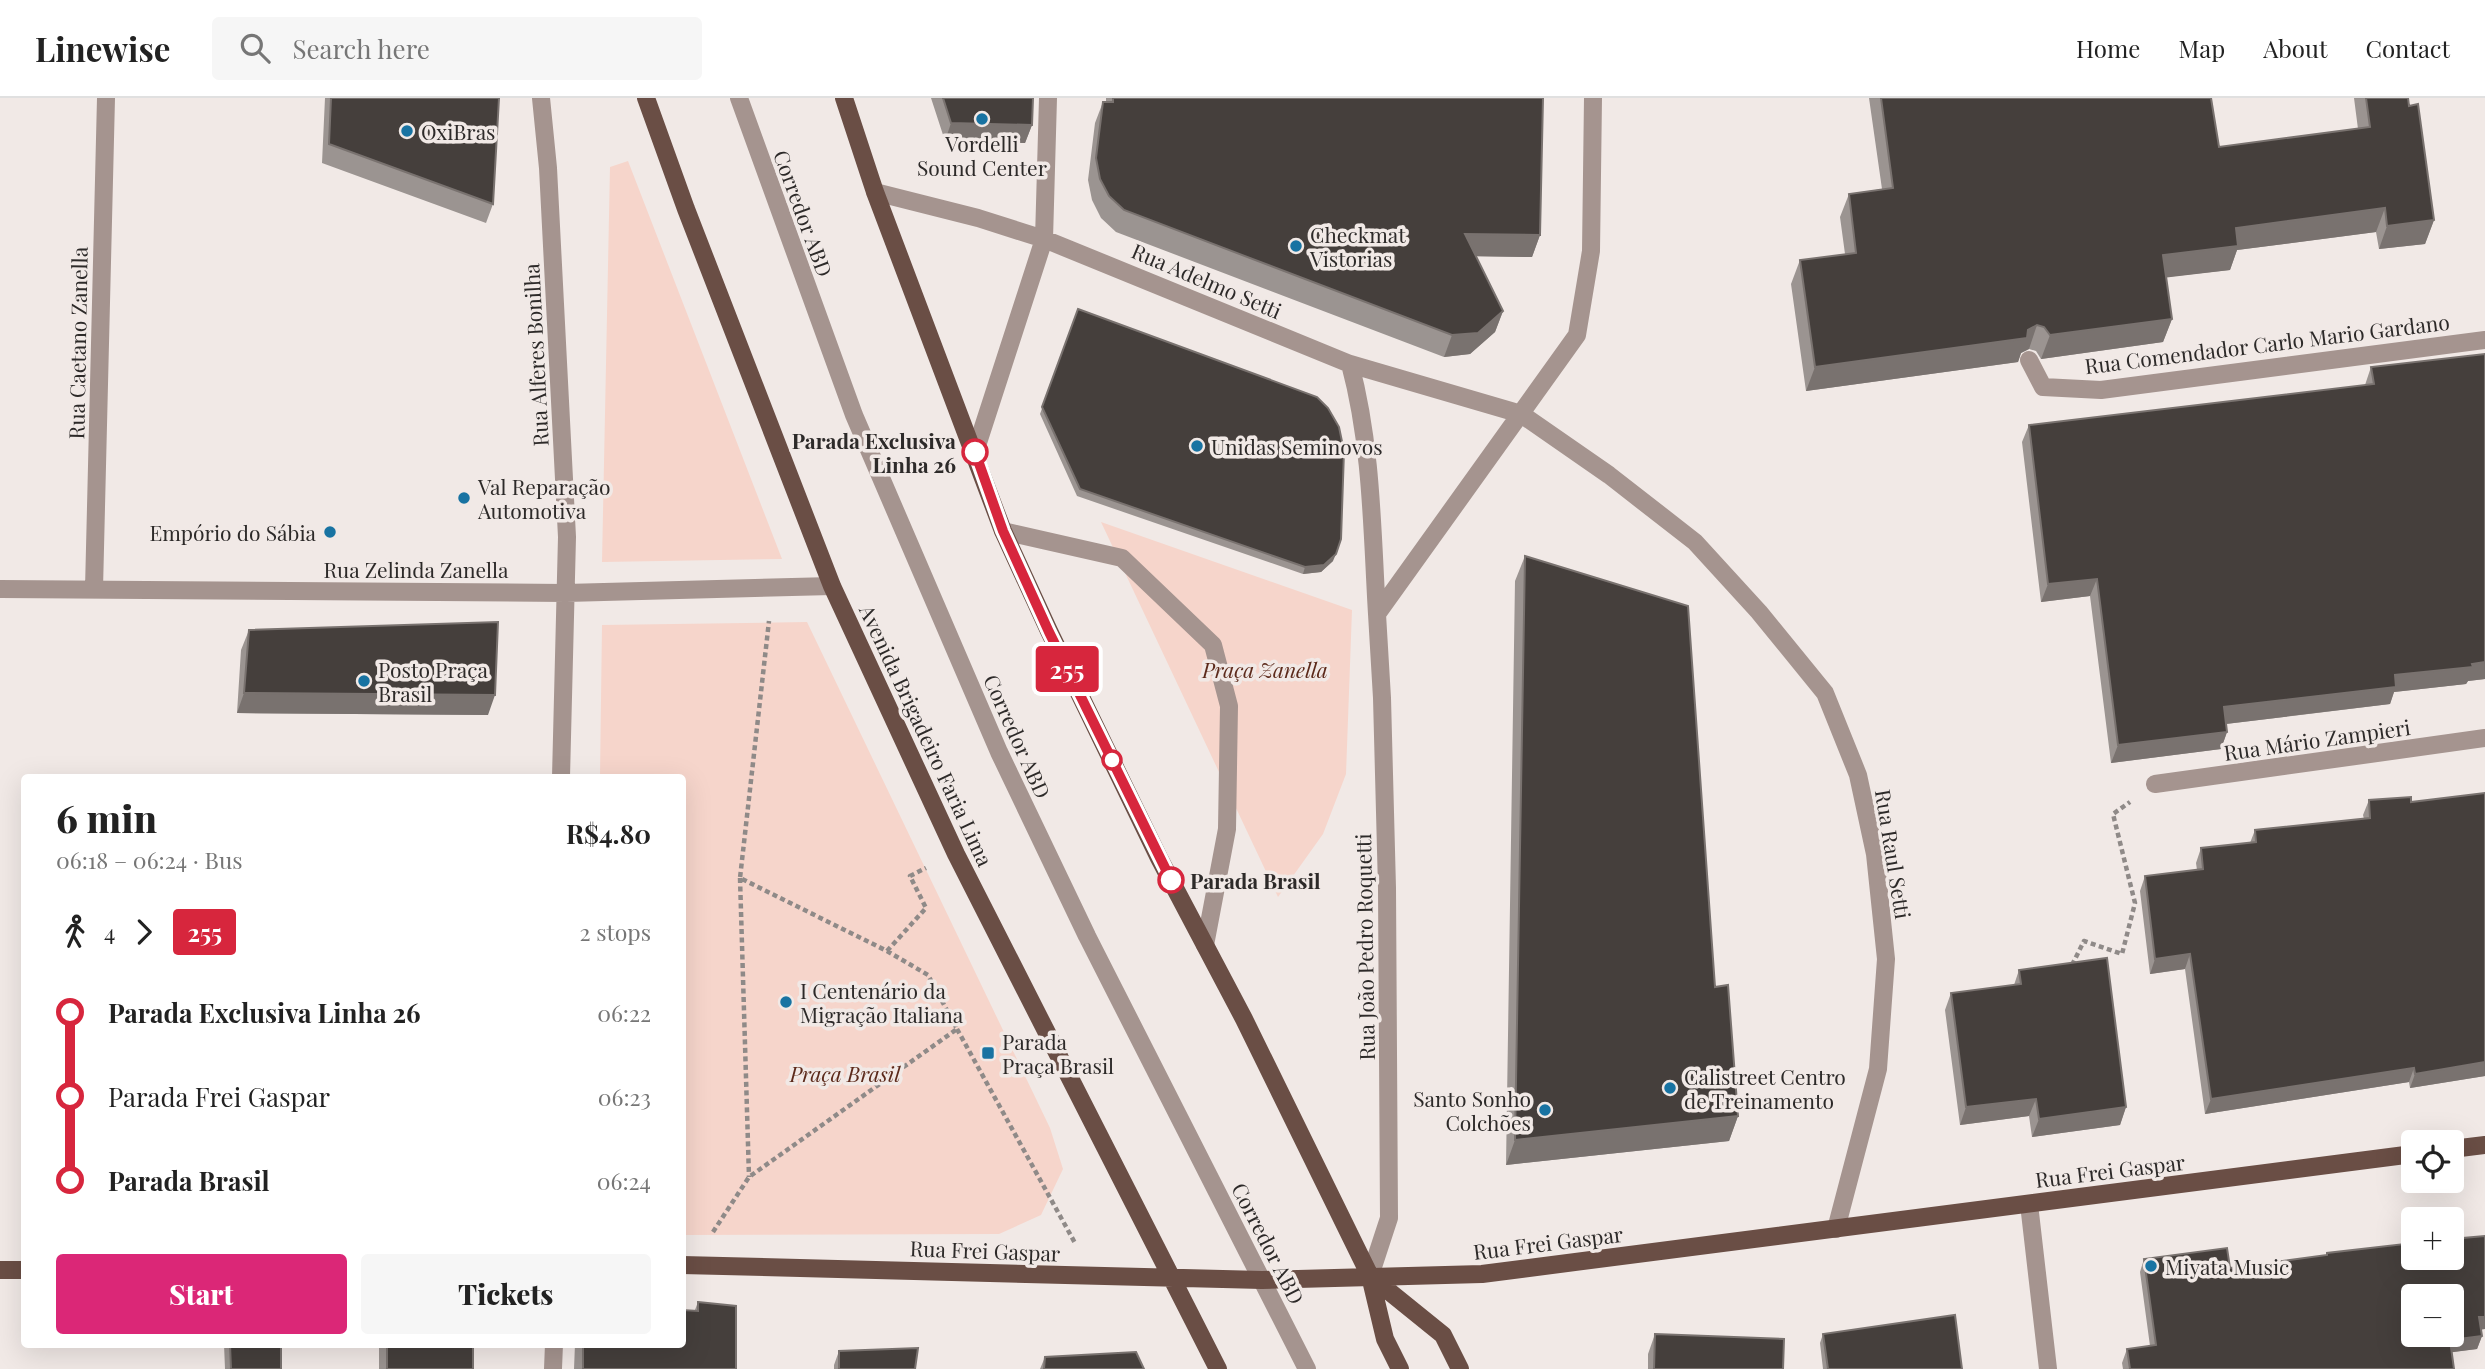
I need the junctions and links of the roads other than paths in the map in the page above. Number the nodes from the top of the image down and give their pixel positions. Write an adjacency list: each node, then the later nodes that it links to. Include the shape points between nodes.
1 (106, 98): 18 (street, Rua Caetano Zanella)
2 (541, 98): 19 (street, Rua Alferes Bonilha, via 567,537)
3 (646, 98): 16 (main road, Avenida Brigadeiro Faria Lima)
4 (738, 98): 35 (street, Corredor ABD, via 854,415 999,752)
5 (844, 98): 8 (main road)
6 (1048, 98): 9 (street)
7 (1593, 98): 13 (street, via 1591,251 1577,335)
8 (875, 192): 9 (street, Rua Adelmo Setti); 14 (main road)
9 (1044, 239): 12 (street, Rua Adelmo Setti); 14 (street)
10 (2485, 340): 11 (street, Rua Comendador Carlo Mario Gardano, via 2101,390 2043,387)
11 (2029, 360)
12 (1350, 365): 13 (street, Rua Adelmo Setti); 20 (street, Rua João Pedro Roquetti, via 1361,405 1369,475)
13 (1521, 414): 20 (street); 29 (street, Rua Raul Setti, via 1695,542 1825,693 1858,775 1875,854 1886,959 1878,1069)
14 (975, 452): 15 (main road)
15 (1003, 531): 24 (main road); 24 (street, via 1122,558 1213,645 1229,706 1227,829)
16 (832, 586): 19 (street, Rua Zelinda Zanella); 34 (main road, Avenida Brigadeiro Faria Lima, via 956,854)
17 (0, 589): 18 (street, Rua Zelinda Zanella)
18 (94, 589): 19 (street, Rua Zelinda Zanella)
19 (566, 593): 22 (street, Rua Alferes Bonilha)
20 (1377, 614): 33 (street, Rua João Pedro Roquetti, via 1386,861 1389,1218)
21 (2485, 738): 23 (street, Rua Mário Zampieri)
22 (561, 774)
23 (2155, 784)
24 (1205, 945): 33 (main road)
25 (2485, 1145): 26 (main road)
26 (2464, 1148)
27 (2401, 1156): 28 (main road, Rua Frei Gaspar)
28 (2029, 1204): 29 (main road, Rua Frei Gaspar); 42 (street)
29 (1836, 1229): 33 (main road, Rua Frei Gaspar, via 1482,1274)
30 (687, 1265): 34 (main road, Rua Frei Gaspar)
31 (0, 1270): 32 (main road)
32 (21, 1270)
33 (1370, 1276): 35 (main road, Rua Frei Gaspar); 40 (main road, via 1385,1339); 41 (main road, via 1443,1335)
34 (1172, 1278): 35 (main road, Rua Frei Gaspar); 38 (main road, Avenida Brigadeiro Faria Lima)
35 (1262, 1280): 39 (street, Corredor ABD)
36 (554, 1348): 37 (street)
37 (553, 1369)
38 (1218, 1369)
39 (1307, 1369)
40 (1400, 1369)
41 (1460, 1369)
42 (2049, 1369)

